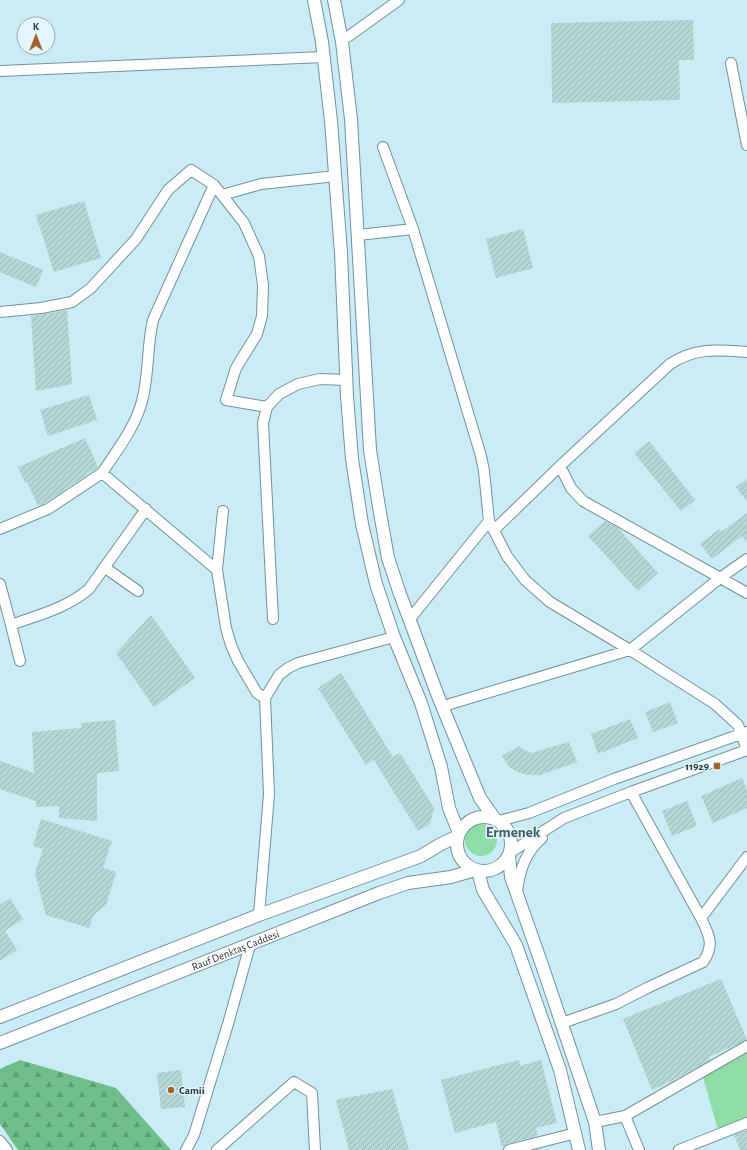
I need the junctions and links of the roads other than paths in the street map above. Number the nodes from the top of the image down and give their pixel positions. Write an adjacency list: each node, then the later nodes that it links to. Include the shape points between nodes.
1 (314, 0): 5 (main road)
2 (334, 0): 4 (main road)
3 (399, 0): 4 (street)
4 (341, 39): 14 (main road, via 351,119)
5 (324, 57): 7 (street); 10 (main road)
6 (731, 62): 8 (street)
7 (0, 71)
8 (747, 145)
9 (383, 147): 13 (street)
10 (336, 176): 12 (street, via 261,184); 17 (main road)
11 (214, 185): 12 (street); 15 (street, via 191,170 168,190 136,239 91,288 72,302); 20 (street, via 153,320 144,397 139,412)
12 (222, 195): 18 (street, via 244,223 259,256 263,285 262,316 257,334 236,368 226,400)
13 (414, 229): 14 (street); 23 (street, via 481,456)
14 (358, 235): 34 (main road, via 370,450 388,558)
15 (0, 312)
16 (747, 352): 19 (street, via 699,351 677,359)
17 (347, 380): 18 (street, via 320,379 298,384 279,394); 36 (main road, via 352,459 362,524 376,584)
18 (267, 407): 33 (street, via 263,423)
19 (560, 466): 25 (street); 29 (street, via 572,488 583,501)
20 (102, 473): 21 (street); 24 (street, via 48,509)
21 (146, 509): 27 (street); 28 (street)
22 (223, 511): 28 (street)
23 (489, 521): 25 (street); 34 (street)
24 (0, 529)
25 (494, 530): 37 (street, via 507,556 525,580 550,602)
26 (747, 559): 29 (street)
27 (104, 567): 31 (street); 35 (street, via 89,589 73,602)
28 (217, 570): 39 (street, via 231,645 257,693)
29 (720, 578): 32 (street); 37 (street)
30 (0, 584): 35 (street)
31 (138, 591)
32 (747, 593)
33 (273, 619)
34 (409, 620): 45 (main road, via 480,798)
35 (11, 625): 38 (street)
36 (394, 637): 39 (street, via 298,663 279,675); 46 (main road, via 421,703)
37 (630, 650): 40 (street); 41 (street, via 715,704)
38 (20, 661)
39 (265, 698): 51 (street, via 269,794)
40 (450, 704)
41 (744, 733): 42 (street); 45 (street, via 614,779 529,813)
42 (747, 750): 43 (street)
43 (631, 792): 44 (street); 52 (street)
44 (564, 818): 47 (street); 50 (street, via 533,845 519,875)
45 (497, 820): 46 (main road, via 488,817 474,818 462,827); 47 (main road, via 511,836)
46 (458, 835): 49 (main road, via 457,849 460,856 464,863); 51 (main road, Rauf Denktaş Caddesi, via 421,856)
47 (510, 854): 49 (main road, via 501,866 494,870); 50 (main road, via 511,877)
48 (747, 857): 52 (street)
49 (477, 870): 53 (main road, Rauf Denktaş Caddesi, via 451,877 408,883); 61 (main road, via 483,890 516,945 560,1070)
50 (517, 892): 55 (main road)
51 (259, 915): 54 (main road, Rauf Denktaş Caddesi)
52 (701, 918): 55 (street, via 710,941 710,949 703,962 616,1004)
53 (250, 945): 56 (main road, Rauf Denktaş Caddesi); 64 (street, via 194,1135)
54 (0, 1017)
55 (562, 1024): 59 (main road)
56 (0, 1043)
57 (747, 1046): 58 (street)
58 (625, 1116): 59 (street); 70 (street)
59 (595, 1122): 69 (main road)
60 (747, 1123): 71 (street)
61 (576, 1133): 67 (street); 68 (main road)
62 (0, 1141): 63 (street)
63 (6, 1150)
64 (186, 1150)
65 (217, 1150): 66 (street, via 294,1082 312,1093)
66 (315, 1150)
67 (509, 1150)
68 (579, 1150)
69 (599, 1150)
70 (639, 1150)
71 (679, 1150)

